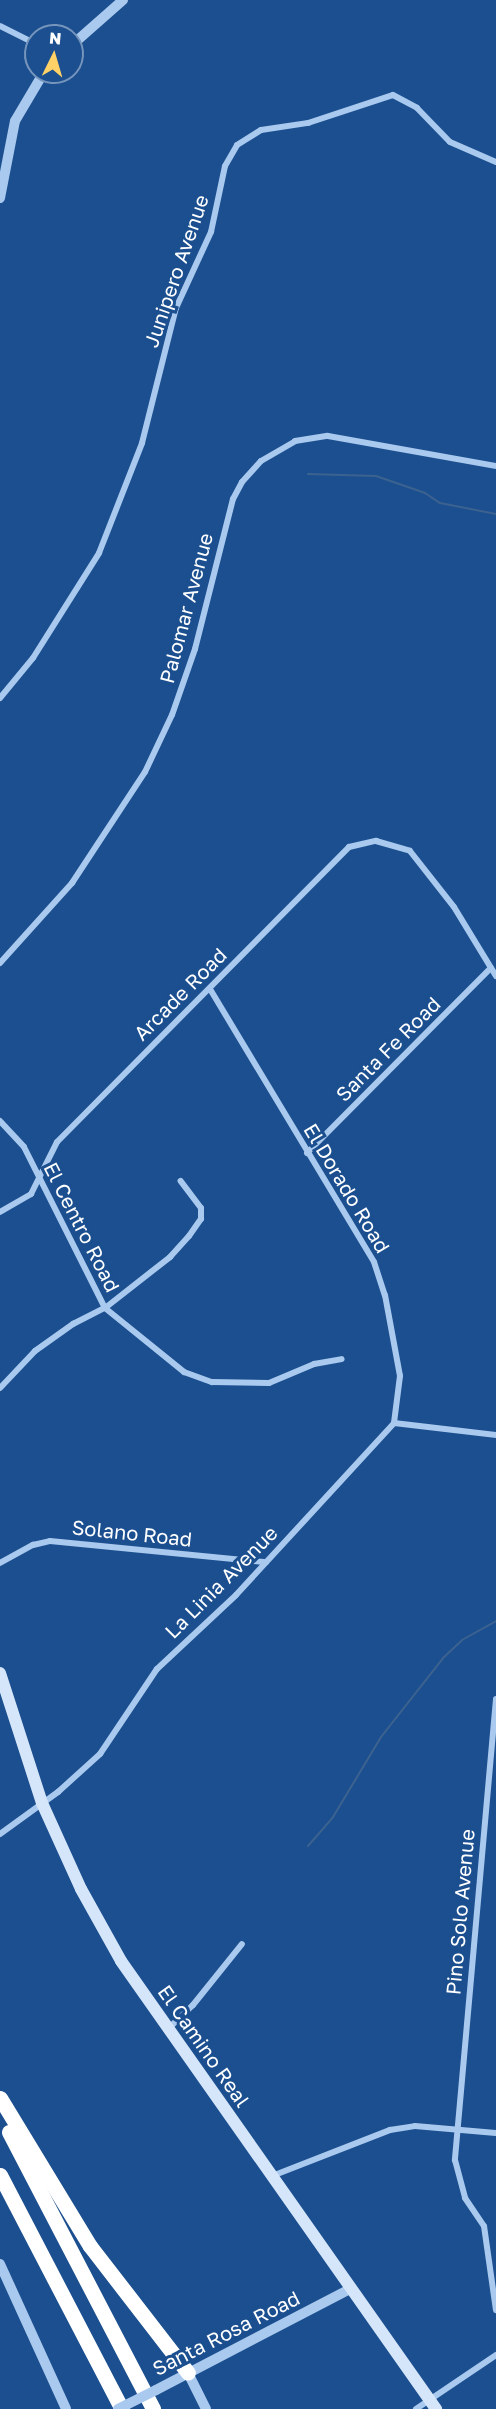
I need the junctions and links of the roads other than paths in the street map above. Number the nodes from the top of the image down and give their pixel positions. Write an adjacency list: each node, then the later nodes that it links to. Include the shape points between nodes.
1 (123, 0): 3 (street)
2 (0, 26): 4 (street)
3 (84, 34)
4 (24, 38)
5 (37, 84): 7 (street, via 15,122)
6 (496, 162): 9 (street, Junipero Avenue, via 459,147 417,108 393,95 308,123 261,130 237,145 225,166 211,232 176,308 142,443 99,554 33,658)
7 (0, 198)
8 (496, 466): 10 (street, Palomar Avenue, via 328,436 295,441 261,460 233,499 195,649 172,715 145,772 72,883)
9 (0, 698)
10 (0, 963)
11 (491, 968): 12 (street); 13 (street, Arcade Road, via 454,907 410,851 376,841 350,846); 15 (street, Santa Fe Road)
12 (496, 976)
13 (210, 989): 15 (street, El Dorado Road); 16 (street, Arcade Road, via 57,1143)
14 (0, 1121): 16 (street, El Centro Road, via 24,1147)
15 (307, 1153): 22 (street, El Dorado Road, via 368,1250 380,1277 400,1376)
16 (38, 1180): 18 (street, Arcade Road, via 31,1194); 19 (street, El Centro Road)
17 (181, 1181): 19 (street, via 200,1205 198,1226 170,1257)
18 (0, 1212)
19 (105, 1308): 20 (street, El Centro Road, via 183,1372 202,1381 269,1383 314,1364); 21 (street, via 55,1335)
20 (342, 1359)
21 (0, 1388)
22 (394, 1423): 23 (street); 25 (street, La Linia Avenue)
23 (496, 1435)
24 (0, 1563): 25 (street, Solano Road, via 33,1545 50,1541)
25 (266, 1563): 28 (street, La Linia Avenue, via 157,1669 100,1754)
26 (0, 1673): 28 (main road, El Camino Real)
27 (496, 1699): 34 (street, Pino Solo Avenue)
28 (42, 1803): 29 (street, La Linia Avenue); 31 (main road, El Camino Real, via 95,1916)
29 (0, 1834)
30 (242, 1944): 31 (street, via 193,2005)
31 (166, 2030): 37 (main road, El Camino Real)
32 (0, 2098): 42 (highway, via 90,2246)
33 (0, 2115): 46 (highway)
34 (459, 2129): 35 (street); 37 (street, via 415,2126 390,2130); 40 (street, Pino Solo Avenue, via 455,2160 459,2180 465,2198 484,2226)
35 (496, 2133)
36 (0, 2175): 45 (highway)
37 (270, 2176): 39 (main road, El Camino Real)
38 (0, 2264): 44 (street)
39 (350, 2289): 42 (street, Santa Rosa Road); 43 (main road, El Camino Real)
40 (496, 2310)
41 (496, 2355): 43 (street)
42 (188, 2373): 45 (street, Santa Rosa Road, bridge); 47 (street)
43 (433, 2404): 48 (street)
44 (66, 2409)
45 (120, 2409)
46 (153, 2409)
47 (206, 2409)
48 (416, 2409)

